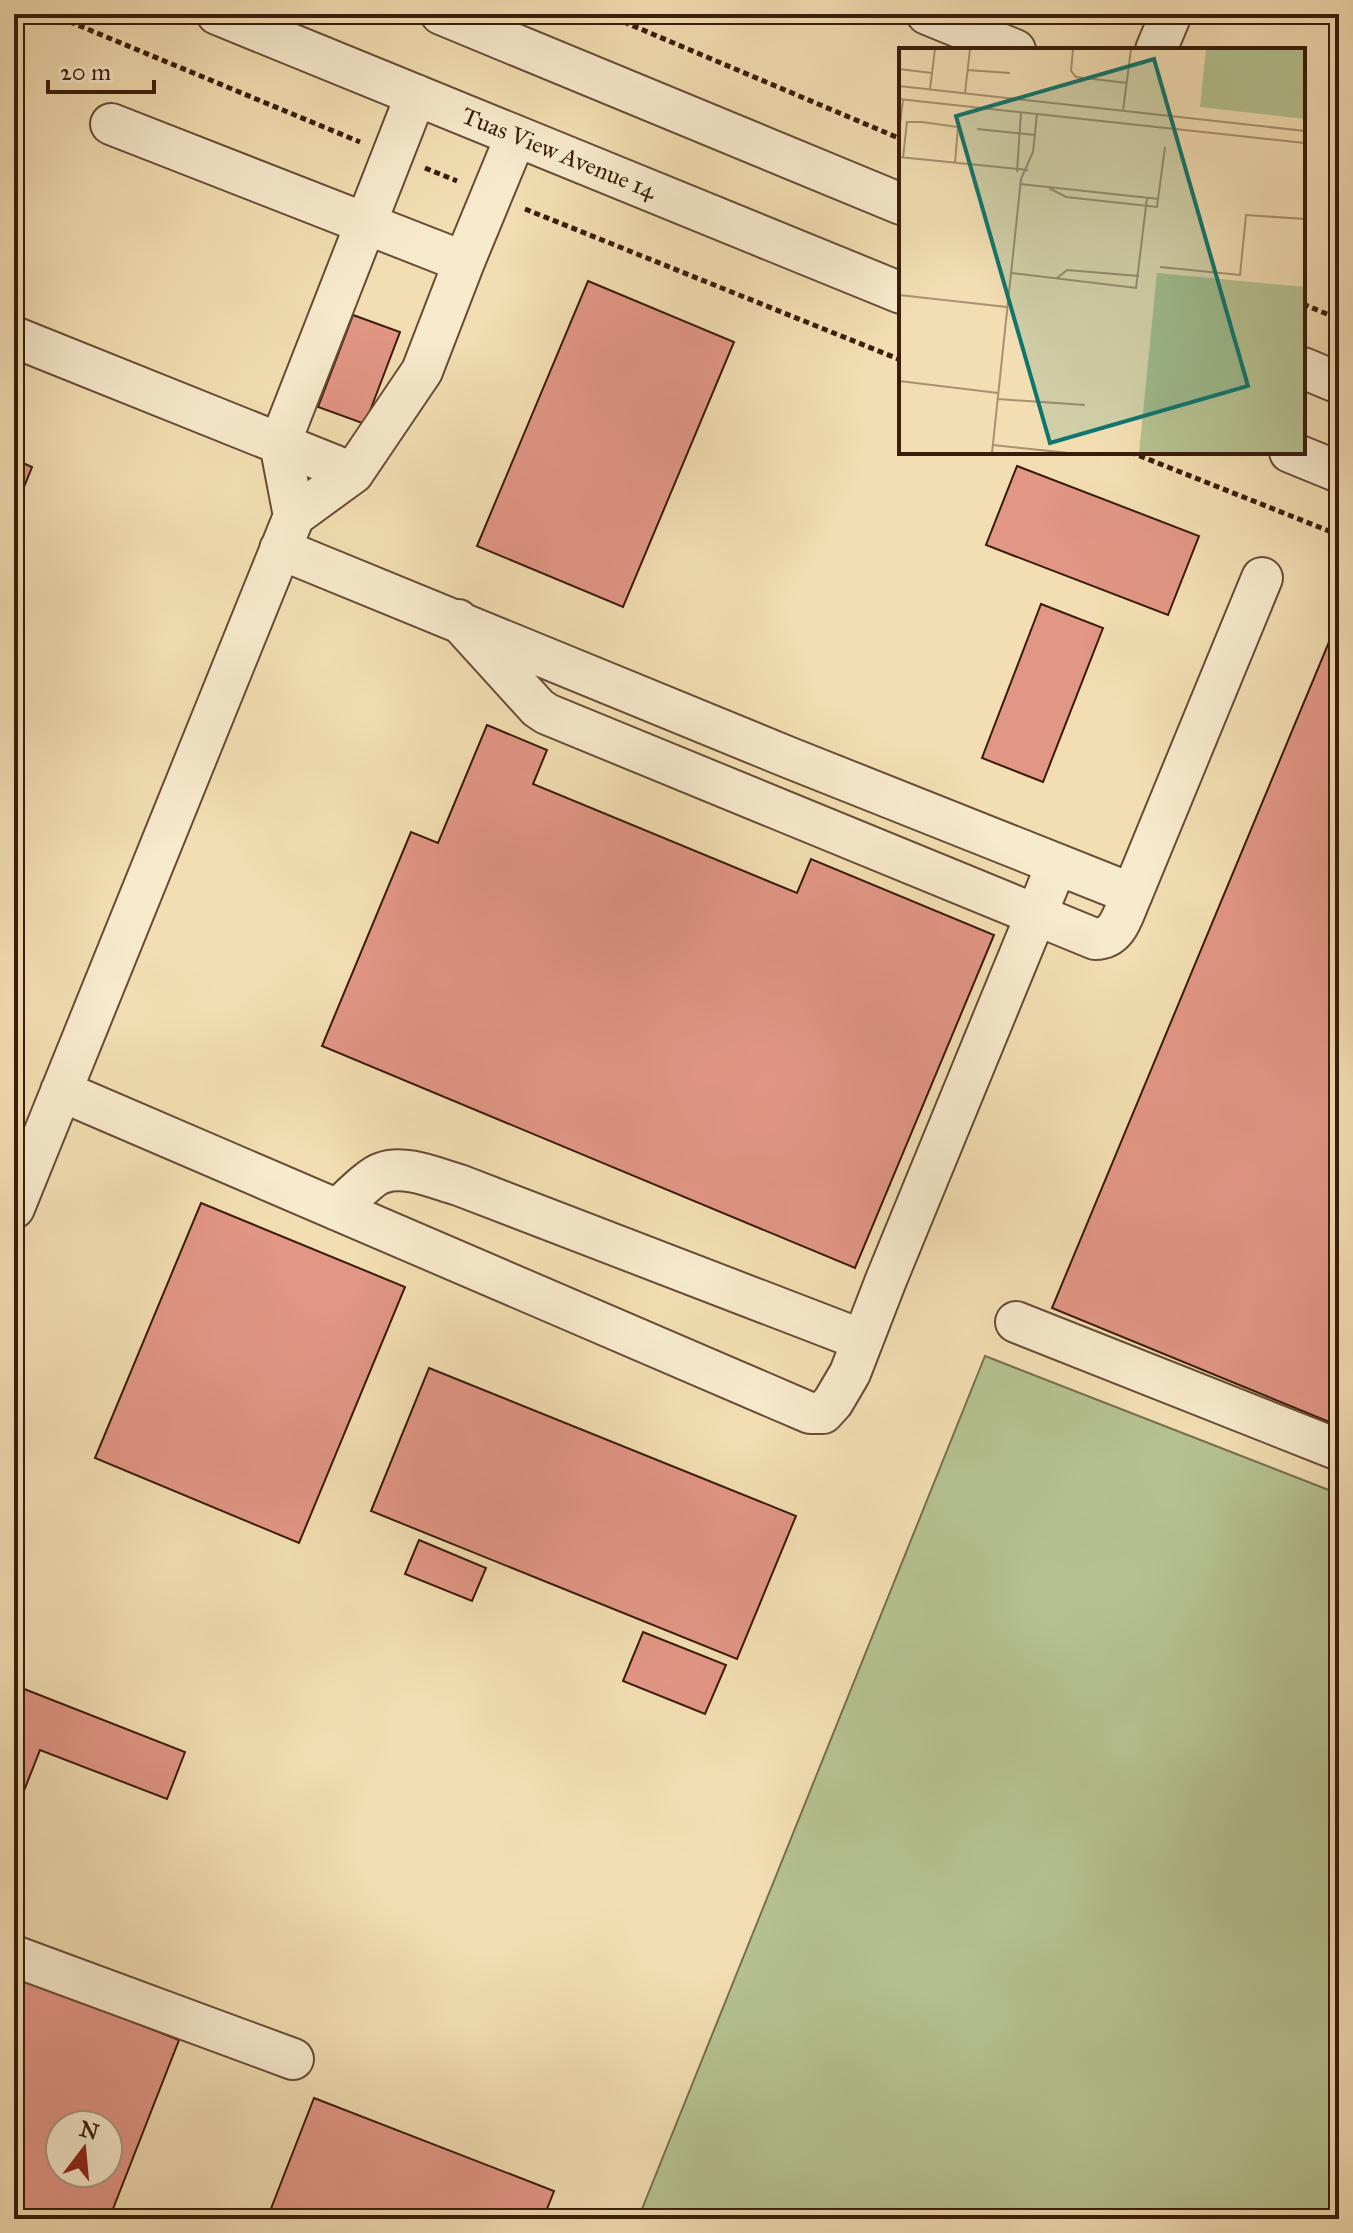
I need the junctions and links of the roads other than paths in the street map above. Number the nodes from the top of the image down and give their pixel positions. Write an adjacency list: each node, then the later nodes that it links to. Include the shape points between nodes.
1 (217, 14): 7 (street, Tuas View Avenue 14)
2 (441, 14): 10 (street)
3 (927, 14): 5 (street)
4 (1171, 14): 6 (street)
5 (1010, 48)
6 (1157, 48)
7 (416, 95): 9 (street, Tuas View Avenue 14); 11 (street)
8 (111, 124): 11 (street)
9 (516, 136): 12 (street); 13 (street, Tuas View Avenue 14)
10 (899, 203)
11 (366, 224): 12 (street); 17 (street)
12 (464, 262): 20 (street, via 422,371)
13 (899, 292)
14 (14, 337): 17 (street)
15 (1305, 369): 16 (street)
16 (1339, 383)
17 (280, 443): 20 (street); 21 (street)
18 (1295, 454): 19 (street)
19 (1339, 472)
20 (353, 473): 21 (street)
21 (287, 533): 23 (street); 27 (street)
22 (1262, 578): 25 (street)
23 (458, 620): 24 (street); 26 (street, via 547,714)
24 (1057, 864): 25 (street); 26 (street)
25 (1132, 894): 26 (street, via 1106,939)
26 (1037, 915): 31 (street)
27 (61, 1091): 28 (street); 29 (street)
28 (14, 1208)
29 (337, 1210): 31 (street, via 381,1173 419,1174); 31 (street, via 810,1413 823,1413 833,1402)
30 (1016, 1322): 32 (street)
31 (862, 1340)
32 (1339, 1450)
33 (14, 1956): 34 (street)
34 (293, 2059)

